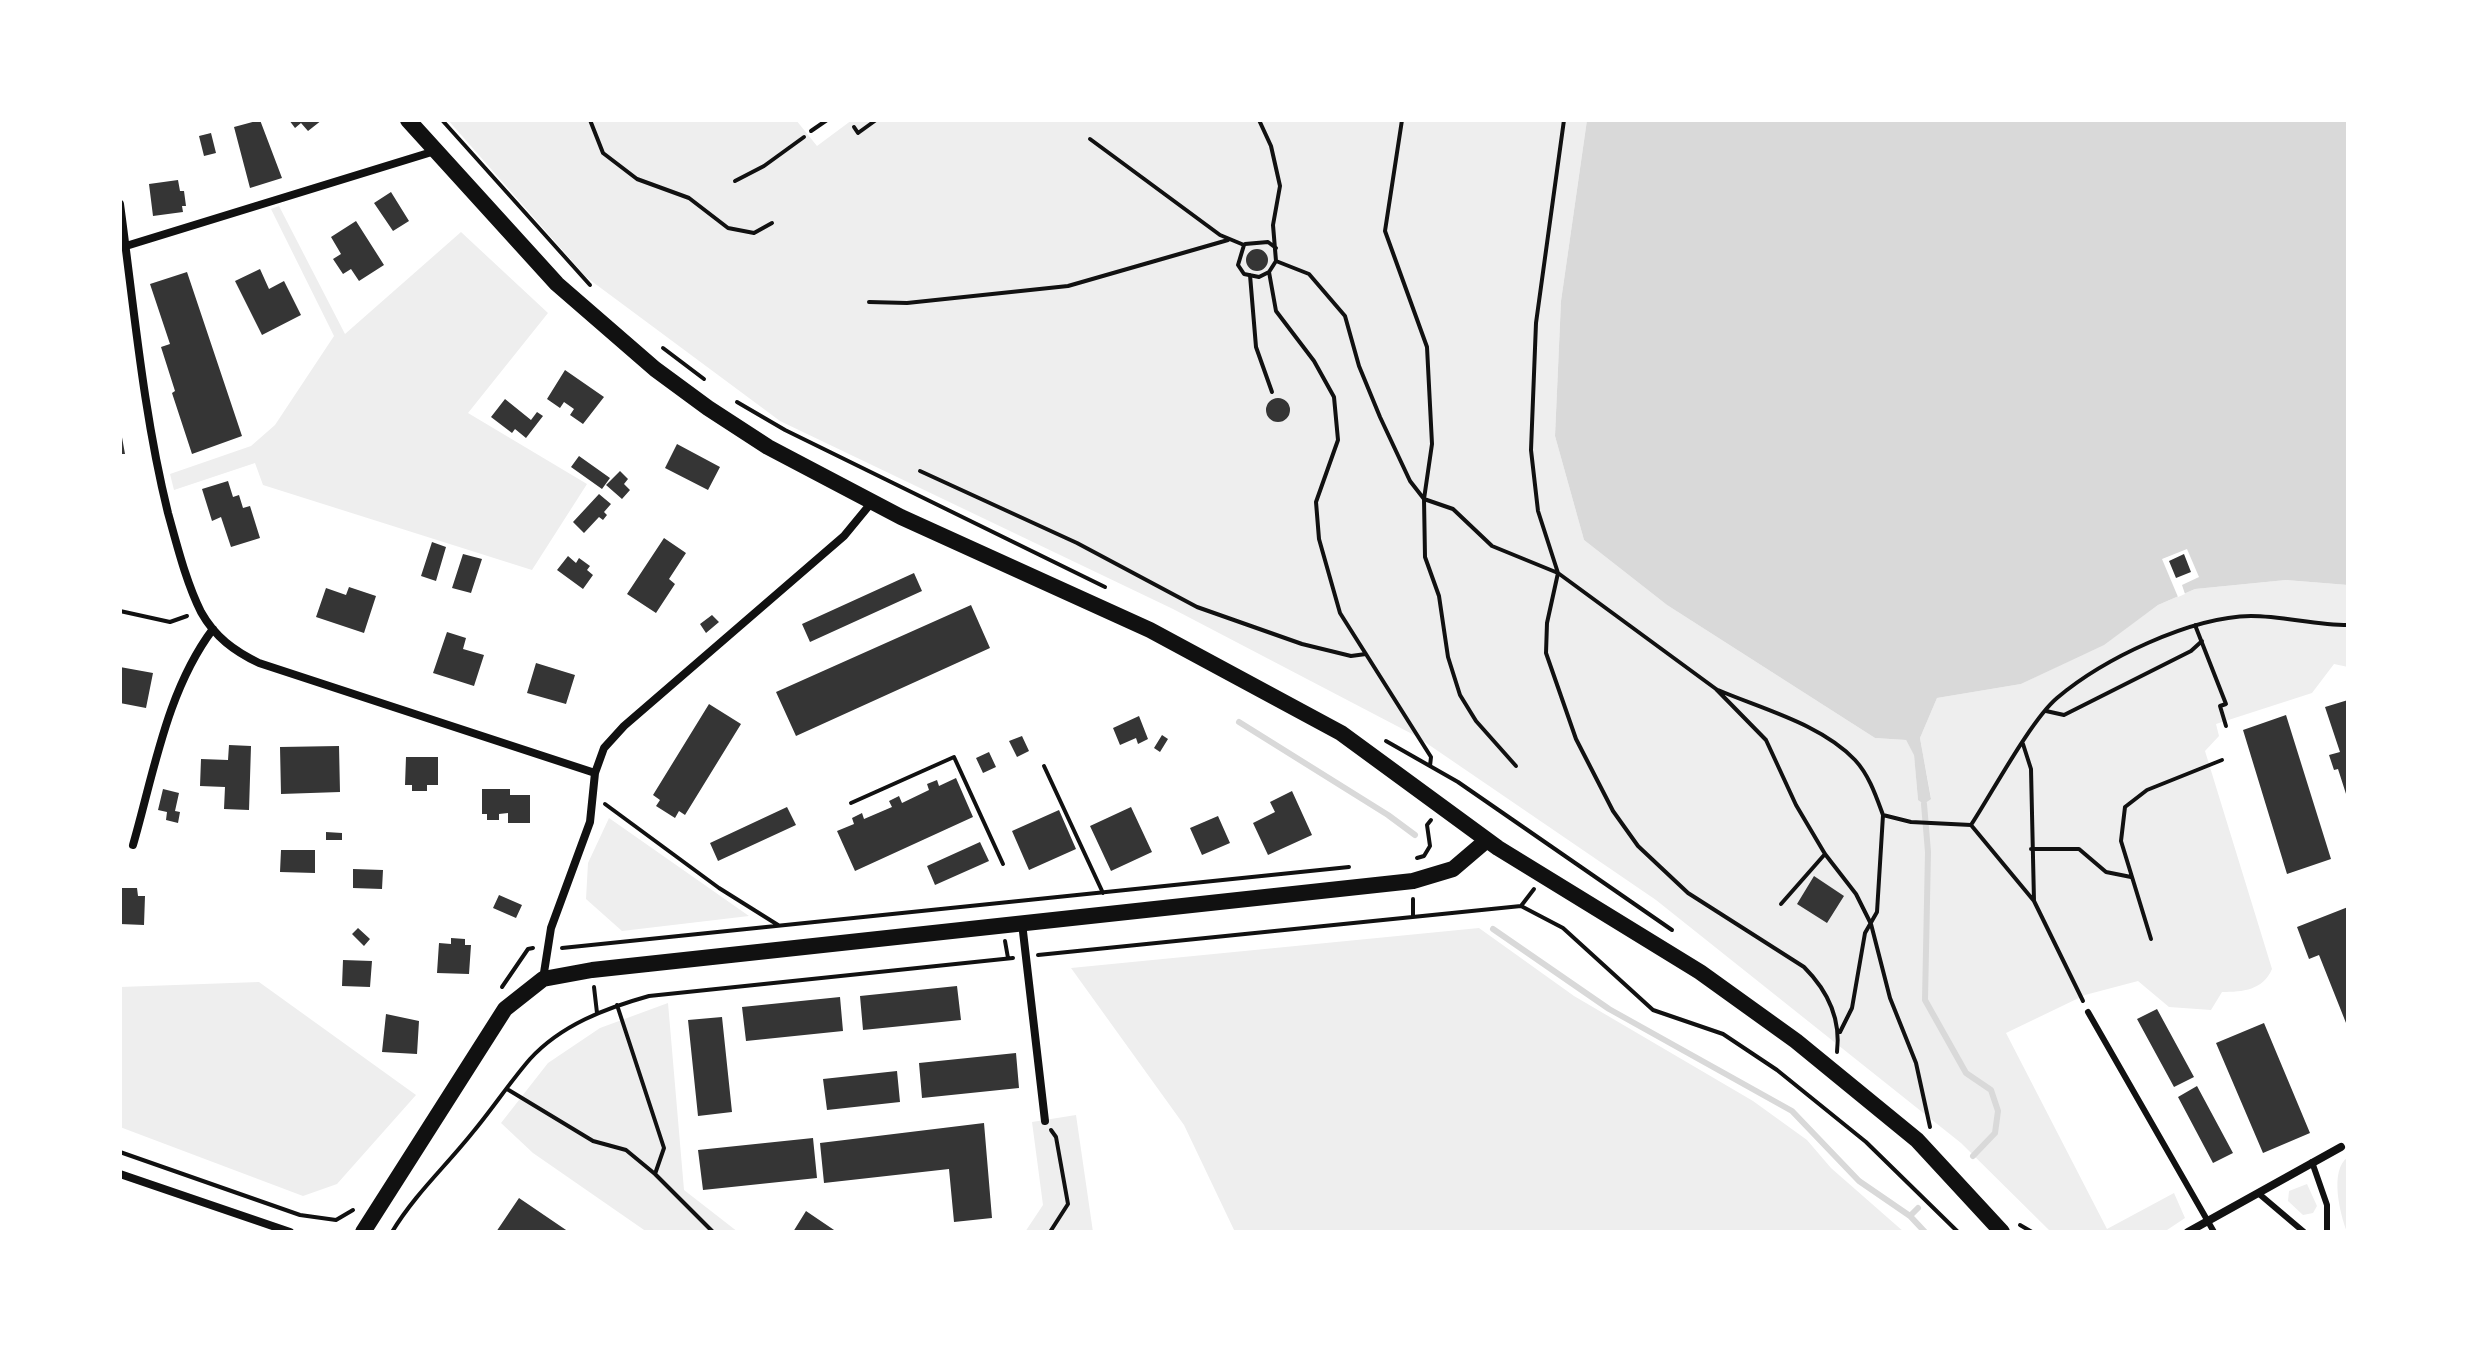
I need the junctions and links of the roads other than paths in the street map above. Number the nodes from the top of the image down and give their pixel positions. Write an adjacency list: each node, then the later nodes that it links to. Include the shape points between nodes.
1 (408, 120): 2 (main road)
2 (437, 150): 4 (street); 5 (main road, via 557,284 655,369 768,447)
3 (120, 204): 4 (street)
4 (126, 246): 6 (street, via 159,476 177,546)
5 (873, 501): 7 (street, via 844,536 624,726 604,748); 8 (main road, via 1177,644 1341,733)
6 (213, 629): 7 (street, via 231,650 259,663); 9 (street, via 180,683)
7 (595, 773): 11 (street, via 590,822 551,928)
8 (1487, 840): 10 (main road, via 1453,869 1413,881); 21 (main road, via 1700,972 1796,1041 1917,1140)
9 (133, 845)
10 (1022, 923): 11 (main road); 13 (street)
11 (543, 979): 20 (main road, via 505,1009)
12 (2088, 1012): 18 (lane)
13 (1045, 1121)
14 (2341, 1147): 15 (street)
15 (2312, 1162): 17 (street); 25 (lane, via 2327,1205)
16 (120, 1174): 19 (street)
17 (2258, 1193): 18 (street); 24 (lane)
18 (2207, 1221): 22 (street); 23 (lane)
19 (290, 1232)
20 (363, 1232)
21 (2002, 1232)
22 (2188, 1232)
23 (2214, 1232)
24 (2304, 1232)
25 (2327, 1232)

